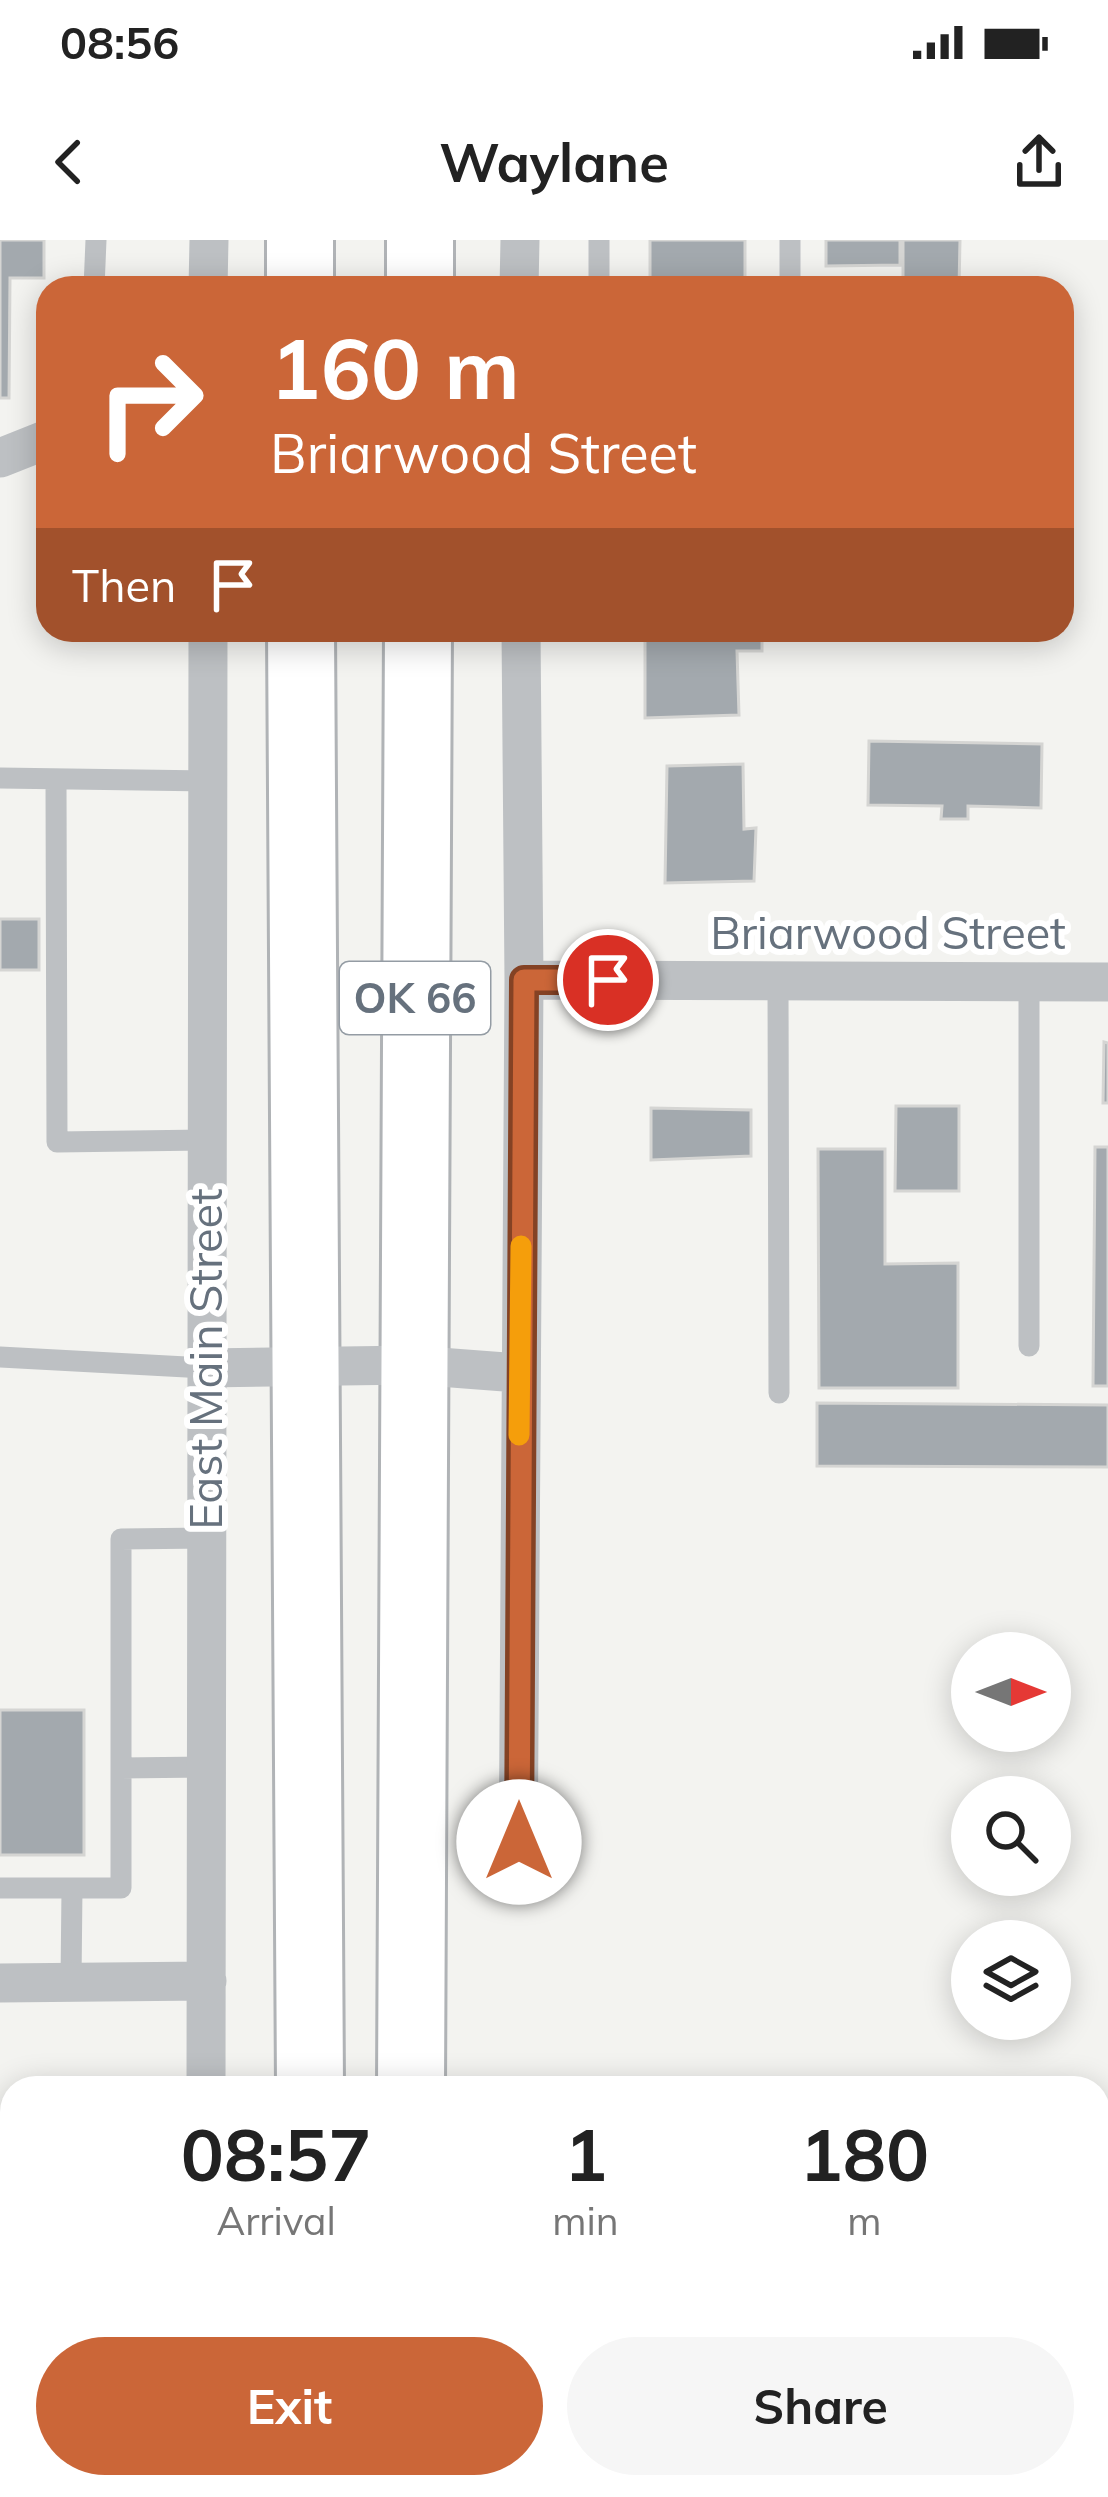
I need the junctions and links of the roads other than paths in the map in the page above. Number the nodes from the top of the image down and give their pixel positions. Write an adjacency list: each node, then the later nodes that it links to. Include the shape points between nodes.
1 (96, 240): 8 (lane)
2 (209, 240): 9 (street)
3 (300, 240): 10 (highway)
4 (420, 240): 11 (highway)
5 (520, 240): 12 (street)
6 (599, 240): 13 (lane)
7 (790, 240): 14 (lane)
8 (94, 276)
9 (208, 276)
10 (300, 276)
11 (420, 276)
12 (519, 276)
13 (599, 276)
14 (790, 276)
15 (36, 444): 16 (street)
16 (0, 458)
17 (208, 642): 22 (street, East Main Street)
18 (301, 642): 31 (highway, OK 66)
19 (418, 642): 32 (highway, OK 66)
20 (521, 642): 24 (street)
21 (0, 778): 23 (lane)
22 (209, 781): 23 (lane); 28 (street, East Main Street)
23 (56, 782): 28 (lane, via 57,1142)
24 (524, 980): 25 (street, Briarwood Street); 34 (street)
25 (778, 982): 26 (street, Briarwood Street); 35 (lane)
26 (1029, 982): 27 (street, Briarwood Street); 29 (lane)
27 (1108, 982)
28 (205, 1140): 33 (street, East Main Street)
29 (1029, 1346)
30 (0, 1357): 33 (lane)
31 (303, 1365): 32 (street); 33 (street); 46 (highway, OK 66)
32 (413, 1365): 34 (street); 47 (highway, OK 66)
33 (205, 1368): 36 (street, East Main Street)
34 (520, 1373): 39 (street)
35 (779, 1393)
36 (207, 1538): 37 (street, East Main Street); 38 (lane, via 121,1539)
37 (206, 1767): 38 (lane); 42 (street, East Main Street)
38 (121, 1768): 41 (lane, via 121,1888)
39 (518, 1877)
40 (0, 1888): 41 (lane)
41 (72, 1888): 43 (lane)
42 (207, 1981): 43 (street); 45 (street, East Main Street)
43 (71, 1982): 44 (street)
44 (0, 1983)
45 (206, 2076)
46 (310, 2076)
47 (411, 2076)

